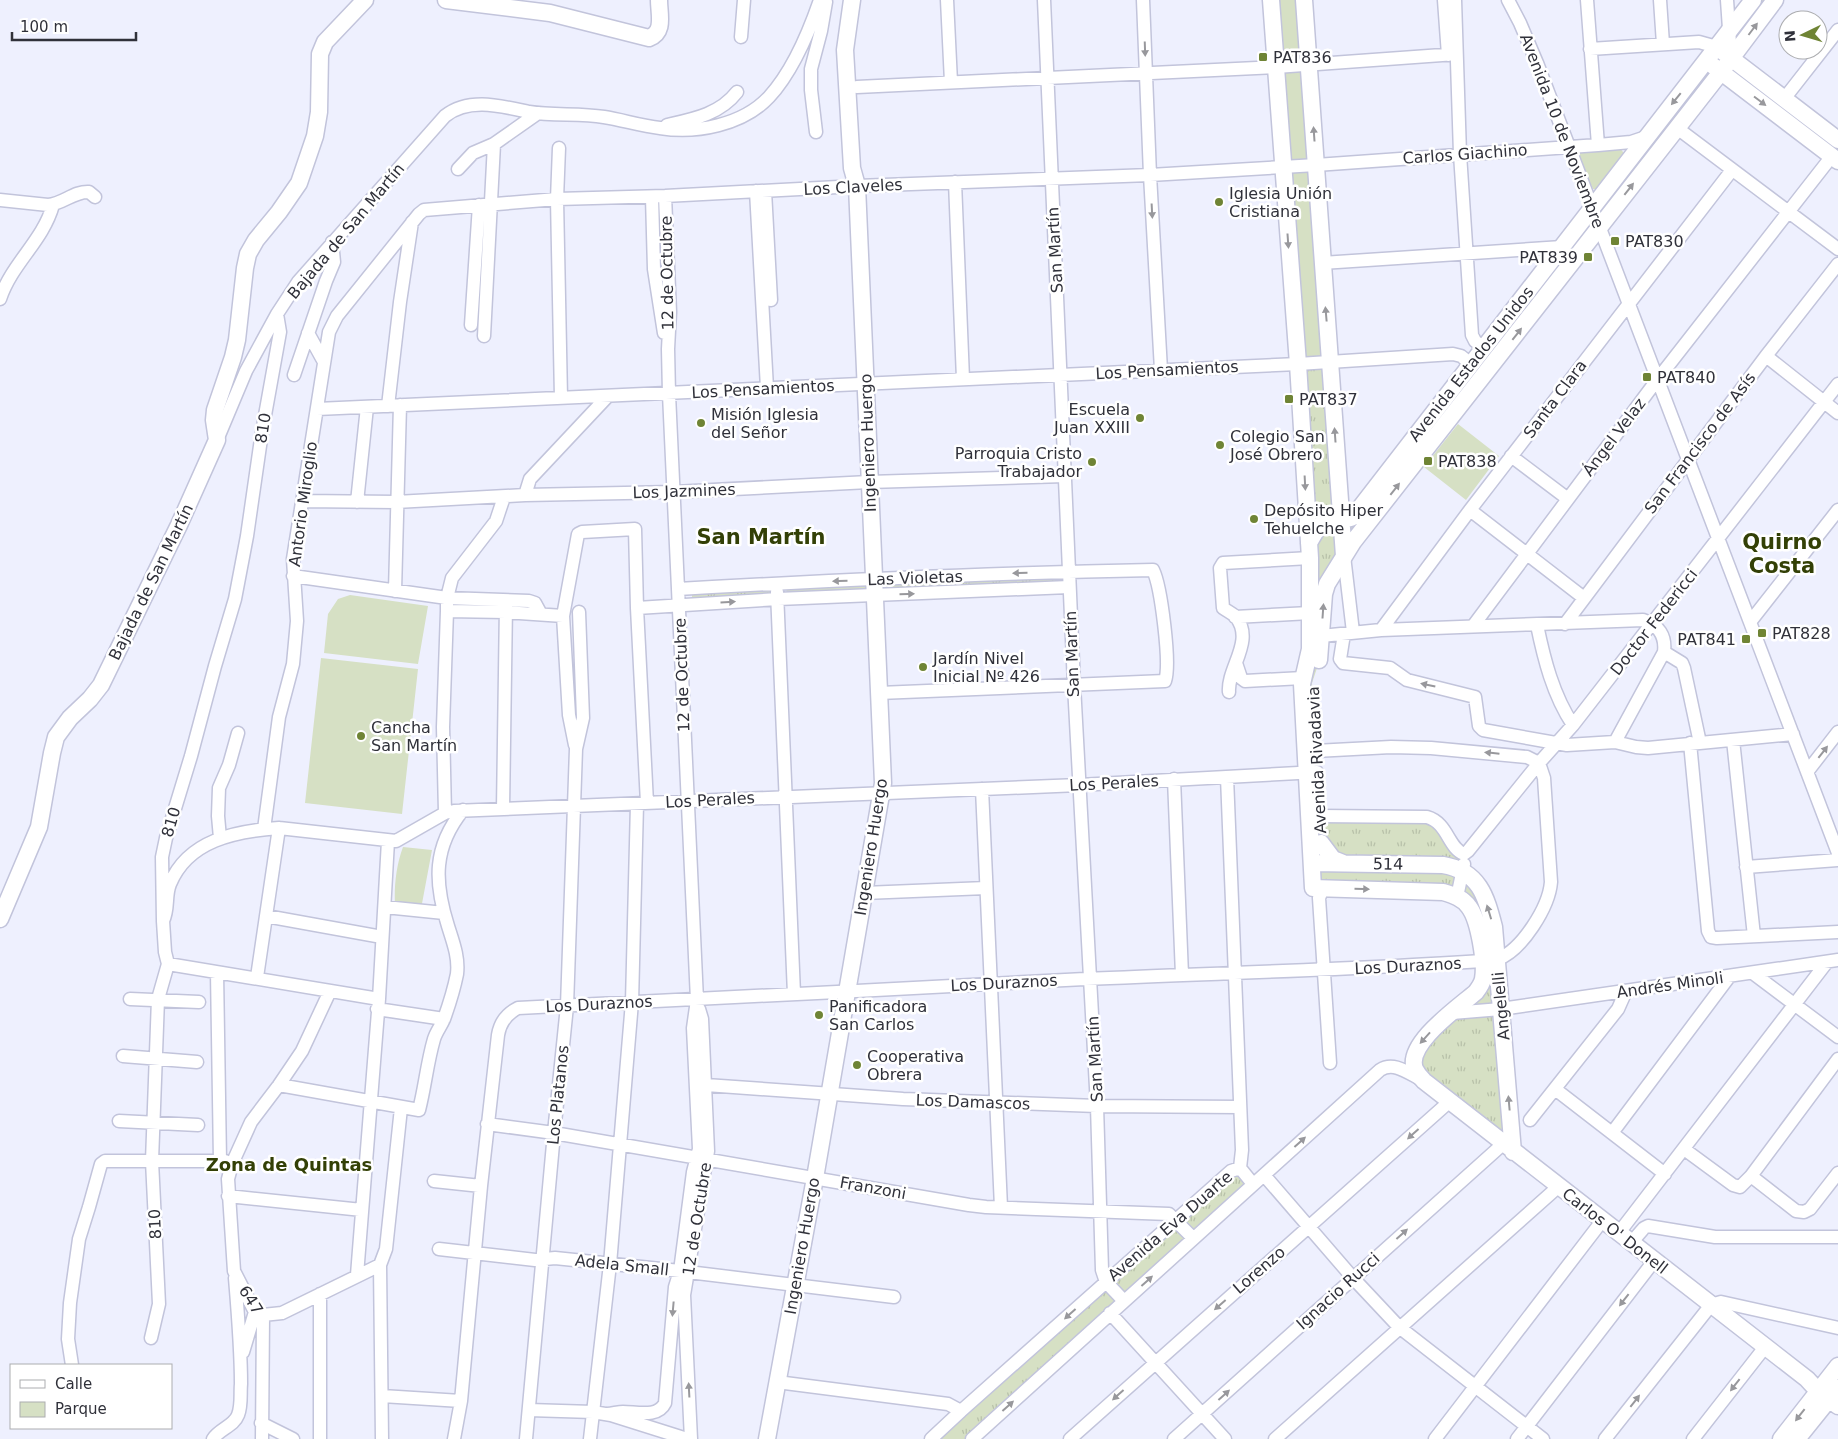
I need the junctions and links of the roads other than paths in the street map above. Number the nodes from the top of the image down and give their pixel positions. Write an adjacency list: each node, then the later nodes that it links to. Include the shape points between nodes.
1 (365, 0): 110 (main road, via 325,42 319,62 315,136 307,162 291,197 248,254 233,357 215,410)
2 (446, 0): 21 (main road)
3 (659, 0): 22 (main road, via 660,30 656,36 648,38)
4 (744, 0): 25 (street)
5 (820, 0): 43 (street, Bajada de San Martín, via 808,32 768,99 724,124 695,129)
6 (826, 0): 45 (street, via 811,69)
7 (852, 0): 39 (main road, Ingeniero Huergo); 61 (main road, Ingeniero Huergo, via 845,50 852,168)
8 (947, 0): 38 (street)
9 (1044, 0): 37 (street, San Martín)
10 (1143, 0): 36 (street, one-way to 36)
11 (1271, 0): 34 (main road, Avenida Rivadavia)
12 (1304, 0): 33 (main road)
13 (1444, 0): 30 (street)
14 (1455, 0): 30 (street)
15 (1508, 0): 50 (street, Avenida 10 de Noviembre)
16 (1587, 0): 29 (street)
17 (1660, 0): 27 (street)
18 (1727, 0): 24 (street)
19 (1753, 0): 24 (main road, Avenida Estados Unidos)
20 (1775, 0): 31 (main road, Avenida Estados Unidos, one-way to 20)
21 (476, 2): 22 (main road)
22 (525, 5)
23 (1838, 30): 41 (street)
24 (1729, 32): 28 (main road, Avenida Estados Unidos); 31 (street)
25 (741, 37)
26 (1699, 42): 27 (street); 28 (street); 32 (street)
27 (1663, 44): 29 (street)
28 (1717, 47): 31 (main road); 32 (main road, Avenida Estados Unidos)
29 (1590, 49): 49 (street)
30 (1452, 54): 33 (street); 52 (street)
31 (1731, 58): 35 (main road, Avenida Estados Unidos); 41 (main road)
32 (1707, 61): 35 (main road); 46 (main road, Avenida Estados Unidos, one-way to 46)
33 (1308, 65): 34 (street); 54 (main road, one-way to 33)
34 (1276, 67): 36 (street); 55 (main road, Avenida Rivadavia)
35 (1721, 72): 44 (main road, Avenida Estados Unidos); 53 (main road, one-way to 53)
36 (1146, 73): 37 (street); 58 (street)
37 (1046, 78): 38 (street); 59 (street, San Martín)
38 (951, 82): 39 (street)
39 (857, 87): 61 (main road, Ingeniero Huergo, via 863,168)
40 (737, 92): 43 (street, via 716,111)
41 (1784, 99): 47 (main road)
42 (538, 113): 43 (street, Bajada de San Martín, via 603,117); 48 (street); 74 (street, Bajada de San Martín, via 490,104 454,109)
43 (655, 127)
44 (1677, 128): 57 (street); 73 (main road, Avenida Estados Unidos, one-way to 44)
45 (816, 132)
46 (1646, 136): 49 (street, Carlos Giachino, via 1631,142); 69 (main road, Avenida Estados Unidos)
47 (1838, 139)
48 (494, 144): 56 (street, via 473,153); 67 (street)
49 (1598, 145): 50 (street, Carlos Giachino)
50 (1568, 146): 52 (street, Carlos Giachino); 69 (street, Avenida 10 de Noviembre)
51 (559, 148): 65 (street)
52 (1460, 154): 54 (street, Carlos Giachino); 77 (street)
53 (1835, 159): 71 (street, Ángel Velaz)
54 (1316, 165): 55 (street, Carlos Giachino); 78 (main road)
55 (1283, 167): 58 (street, Los Claveles); 92 (main road, Avenida Rivadavia, one-way to 92)
56 (458, 169)
57 (1732, 170): 71 (street); 82 (street, Santa Clara)
58 (1150, 175): 59 (street, Los Claveles); 93 (street, one-way to 93)
59 (1051, 179): 60 (street, Los Claveles); 95 (street, San Martín)
60 (955, 182): 61 (street, Los Claveles); 97 (street)
61 (858, 186): 62 (street, Los Claveles); 99 (main road, Ingeniero Huergo)
62 (760, 191): 64 (street, Los Claveles); 101 (street)
63 (95, 197): 68 (street, via 89,192 82,192)
64 (658, 197): 65 (street, Los Claveles); 102 (street, 12 de Octubre, via 654,269 668,349)
65 (557, 199): 67 (street, Los Claveles); 104 (street)
66 (0, 200): 68 (street)
67 (485, 204): 70 (street, Los Claveles); 80 (street); 80 (street, via 485,332)
68 (53, 205): 81 (street, via 44,229 8,278)
69 (1591, 207): 73 (street, Avenida 10 de Noviembre); 75 (main road, Avenida Estados Unidos)
70 (424, 210): 72 (street, Antorio Miroglio)
71 (1789, 212): 76 (street); 98 (street, Ángel Velaz)
72 (412, 222): 90 (street, Antorio Miroglio, via 337,316 329,332); 106 (street, via 400,302)
73 (1599, 227): 82 (street, Avenida 10 de Noviembre); 88 (main road, Avenida Estados Unidos, one-way to 73)
74 (332, 242): 83 (street, Bajada de San Martín, via 298,282); 85 (street, via 334,262)
75 (1562, 247): 77 (street); 86 (main road, Avenida Estados Unidos)
76 (1838, 250)
77 (1465, 252): 78 (street); 86 (street, via 1472,335)
78 (1322, 263): 91 (main road, one-way to 78)
79 (1838, 264): 87 (street, San Francisco de Asís)
80 (473, 297): 84 (street)
81 (0, 299)
82 (1628, 304): 98 (street, Avenida 10 de Noviembre); 111 (street, Santa Clara)
83 (277, 314): 110 (street, Bajada de San Martín, via 246,371); 205 (street, 810, via 280,332 235,599 162,857)
84 (471, 325)
85 (308, 333): 90 (street); 94 (street)
86 (1480, 345): 88 (main road); 89 (main road, Avenida Estados Unidos)
87 (1766, 356): 105 (street); 112 (street, San Francisco de Asís)
88 (1498, 357): 96 (main road, Avenida Estados Unidos)
89 (1466, 360): 91 (street, Los Pensamientos, via 1453,354); 96 (main road); 124 (main road, Avenida Estados Unidos, via 1353,517)
90 (324, 362): 108 (street, Antorio Miroglio)
91 (1330, 362): 92 (street, Los Pensamientos); 124 (main road, one-way to 91)
92 (1298, 364): 93 (street, Los Pensamientos); 126 (main road, Avenida Rivadavia, one-way to 126)
93 (1161, 370): 95 (street, Los Pensamientos)
94 (294, 375)
95 (1061, 375): 97 (street, Los Pensamientos); 113 (street, San Martín)
96 (1485, 375): 128 (main road, Avenida Estados Unidos, one-way to 96)
97 (963, 379): 99 (street, Los Pensamientos)
98 (1657, 380): 112 (street, Avenida 10 de Noviembre); 118 (street, Ángel Velaz)
99 (866, 384): 101 (street, Los Pensamientos); 114 (main road, Ingeniero Huergo)
100 (1838, 384): 105 (street, Doctor Federicci)
101 (771, 388): 102 (street, Los Pensamientos)
102 (669, 394): 103 (street, Los Pensamientos); 115 (street, 12 de Octubre)
103 (607, 397): 104 (street, Los Pensamientos); 116 (street, via 530,479)
104 (561, 398): 106 (street, Los Pensamientos)
105 (1824, 402): 109 (street); 125 (street, Doctor Federicci)
106 (394, 406): 107 (street, Los Pensamientos); 121 (street)
107 (367, 407): 108 (street, Los Pensamientos); 120 (street)
108 (317, 409): 119 (street, Antorio Miroglio)
109 (1838, 413)
110 (217, 440): 204 (main road, Bajada de San Martín, via 101,685 56,737 39,826)
111 (1512, 456): 118 (street); 122 (street, Santa Clara)
112 (1688, 459): 125 (street, Avenida 10 de Noviembre); 136 (street, San Francisco de Asís)
113 (1065, 476): 114 (street, Los Jazmines); 129 (street, San Martín)
114 (869, 482): 115 (street, Los Jazmines); 133 (main road, Ingeniero Huergo)
115 (674, 492): 116 (street, Los Jazmines); 134 (street, 12 de Octubre)
116 (524, 495): 117 (street, Los Jazmines)
117 (504, 497): 121 (street, Los Jazmines); 138 (street, via 496,521 452,578)
118 (1568, 499): 127 (street, Ángel Velaz)
119 (302, 500): 120 (street, Los Jazmines); 130 (street, Antorio Miroglio)
120 (357, 502): 121 (street, Los Jazmines)
121 (396, 502): 135 (street)
122 (1470, 510): 127 (street); 151 (street, Santa Clara)
123 (1838, 510): 146 (street)
124 (1341, 519): 126 (main road, Avenida Estados Unidos, via 1332,518 1319,525); 128 (main road)
125 (1718, 540): 146 (street, Avenida 10 de Noviembre); 147 (street, Doctor Federicci)
126 (1310, 551): 128 (main road, via 1322,567); 143 (main road, Avenida Rivadavia); 145 (street, via 1223,563 1220,568 1223,608)
127 (1526, 553): 136 (street); 150 (street, Ángel Velaz)
128 (1341, 561): 152 (street); 153 (main road, Avenida Rivadavia, one-way to 128, via 1324,594)
129 (1069, 572): 132 (street, San Martín); 133 (street, Las Violetas, one-way to 133); 157 (street, Las Violetas, via 1153,570 1162,606 1168,674 1165,681)
130 (293, 576): 135 (street); 187 (street, Antorio Miroglio, via 296,638 293,664 279,717)
131 (776, 584): 133 (street, Las Violetas, one-way to 131); 134 (street, Las Violetas); 137 (street)
132 (1070, 586): 133 (street, Las Violetas, one-way to 132); 157 (street, San Martín)
133 (874, 587): 137 (street, Las Violetas); 159 (main road, Ingeniero Huergo)
134 (678, 589): 139 (street, 12 de Octubre)
135 (395, 591): 138 (street)
136 (1584, 598): 148 (street, San Francisco de Asís)
137 (778, 599): 139 (street, Las Violetas, one-way to 137); 178 (street)
138 (447, 604): 140 (street); 184 (street, via 442,727)
139 (679, 604): 141 (street, Las Violetas); 179 (street, 12 de Octubre)
140 (506, 606): 144 (street); 182 (street)
141 (637, 608): 144 (street, Los Platanos, via 635,529 582,532 578,534); 180 (street)
142 (579, 612): 168 (street, Los Platanos, via 583,718)
143 (1310, 613): 145 (street); 156 (main road, Avenida Rivadavia, via 1310,649)
144 (562, 616): 168 (street, Los Platanos, via 569,715)
145 (1235, 617): 155 (street, via 1242,644)
146 (1750, 622): 163 (street, Avenida 10 de Noviembre)
147 (1652, 623): 148 (street, via 1635,620); 154 (street, via 1664,637); 160 (street, Doctor Federicci)
148 (1565, 624): 149 (street)
149 (1536, 625): 150 (street); 160 (street, via 1549,673)
150 (1473, 626): 151 (street)
151 (1381, 630): 152 (street)
152 (1348, 633): 153 (street); 166 (street, one-way to 152, via 1483,730 1479,726 1476,696 1407,680 1390,668 1343,663 1340,659)
153 (1321, 636): 169 (main road, Avenida Rivadavia, via 1319,662 1312,683)
154 (1664, 652): 165 (street); 167 (street, via 1682,663 1684,668)
155 (1236, 664): 156 (street, via 1245,681); 158 (street, via 1228,682)
156 (1303, 678): 171 (main road, Avenida Rivadavia)
157 (1074, 685): 159 (street); 175 (street, San Martín)
158 (1229, 692)
159 (879, 693): 177 (main road, Ingeniero Huergo)
160 (1573, 725): 166 (street, Doctor Federicci)
161 (238, 732): 188 (street, via 219,788)
162 (1838, 732): 172 (street, one-way to 162)
163 (1793, 734): 164 (street); 172 (street, Avenida 10 de Noviembre)
164 (1733, 740): 167 (street); 196 (street)
165 (1615, 742): 166 (street); 167 (street, via 1648,748)
166 (1557, 743): 170 (street, Doctor Federicci)
167 (1695, 743): 207 (street, via 1708,931 1711,937 1717,938)
168 (576, 750): 181 (street, Los Platanos)
169 (1315, 751): 170 (street, one-way to 169, via 1527,757 1440,748); 171 (main road, Avenida Rivadavia)
170 (1539, 763): 193 (street, Doctor Federicci, via 1468,851); 209 (street, via 1544,778 1550,893 1530,930 1510,952)
171 (1311, 772): 173 (street, Los Perales); 185 (main road, Avenida Rivadavia); 194 (main road, Avenida Rivadavia)
172 (1807, 772): 191 (street, Avenida 10 de Noviembre)
173 (1227, 777): 174 (street, Los Perales); 214 (street)
174 (1174, 779): 175 (street, Los Perales); 216 (street)
175 (1078, 785): 176 (street, Los Perales); 219 (street, San Martín)
176 (982, 788): 177 (street, Los Perales); 197 (street)
177 (882, 793): 178 (street, Los Perales); 199 (main road, Ingeniero Huergo)
178 (786, 797): 179 (street, Los Perales); 224 (street)
179 (687, 801): 180 (street, Los Perales); 227 (street, 12 de Octubre)
180 (642, 803): 181 (street, Los Perales); 229 (street)
181 (574, 807): 182 (street, Los Perales); 232 (street, Los Platanos)
182 (504, 809): 183 (street, Los Perales)
183 (463, 810): 184 (street, Los Perales); 202 (street, via 445,837 440,853 438,877)
184 (445, 813): 189 (street, Los Perales, via 403,838)
185 (1319, 816): 190 (main road, Avenida Rivadavia); 193 (street, via 1427,817 1438,822)
186 (279, 828): 187 (street, Los Perales); 189 (street, Los Perales); 203 (street)
187 (264, 829): 188 (street, Los Perales)
188 (220, 838): 205 (street, Los Perales, via 202,846 180,866 169,888)
189 (388, 841): 201 (street)
190 (1320, 843): 194 (main road, Avenida Rivadavia); 195 (main road, via 1333,859)
191 (1838, 853)
192 (1838, 860): 196 (street)
193 (1464, 862): 195 (main road, 514, via 1443,865); 200 (street); 209 (main road, Angelelli, one-way to 193, via 1494,927 1490,910)
194 (1317, 863): 195 (main road, 514); 198 (main road, Avenida Rivadavia)
195 (1343, 863)
196 (1746, 867): 207 (street)
197 (986, 888): 199 (street); 220 (street)
198 (1318, 891): 200 (main road, 514, one-way to 200, via 1443,892); 212 (street, Avenida Rivadavia)
199 (864, 893): 222 (main road, Ingeniero Huergo)
200 (1457, 897): 209 (main road, Angelelli, via 1469,907)
201 (385, 907): 202 (street); 208 (street)
202 (444, 913): 235 (street, via 457,953 457,965)
203 (266, 916): 208 (street); 218 (street)
204 (0, 919)
205 (163, 922): 211 (street, 810)
206 (1838, 932): 207 (street)
207 (1754, 936)
208 (382, 937): 230 (street)
209 (1490, 960): 212 (street, Los Duraznos); 233 (main road, Angelelli); 234 (main road, Angelelli, via 1476,992)
210 (1833, 961): 215 (street, Andrés Minoli); 231 (street)
211 (168, 964): 213 (street); 226 (street, 810)
212 (1324, 970): 214 (street, Los Duraznos); 241 (street, Avenida Rivadavia)
213 (217, 972): 218 (street); 265 (street, 647)
214 (1235, 973): 216 (street, Los Duraznos); 251 (street)
215 (1754, 974): 217 (street, Andrés Minoli); 231 (street)
216 (1182, 975): 219 (street, Los Duraznos)
217 (1729, 977): 223 (street, Andrés Minoli); 258 (street)
218 (257, 978): 221 (street)
219 (1090, 979): 220 (street, Los Duraznos); 250 (street, San Martín)
220 (991, 984): 222 (street, Los Duraznos); 249 (street)
221 (330, 991): 230 (street); 243 (street, via 302,1051)
222 (847, 991): 224 (street, Los Duraznos); 246 (main road, Ingeniero Huergo)
223 (1626, 991): 233 (street, Andrés Minoli); 245 (street, via 1618,1009)
224 (794, 994): 227 (street, Los Duraznos)
225 (130, 999): 226 (street)
226 (158, 999): 228 (street); 238 (street, 810)
227 (697, 1000): 229 (street, Los Duraznos); 244 (street, 12 de Octubre, via 702,1019); 263 (street, 12 de Octubre, via 693,1028)
228 (199, 1002)
229 (632, 1002): 232 (street, Los Duraznos); 260 (street)
230 (378, 1004): 235 (street); 248 (street)
231 (1794, 1004): 236 (street); 262 (street)
232 (567, 1006): 256 (street, Los Duraznos, via 518,1008 511,1011 500,1027); 259 (street, Los Platanos)
233 (1501, 1009): 234 (street, Andrés Minoli); 261 (main road, Angelelli, one-way to 233)
234 (1452, 1013): 242 (main road, Angelelli, one-way to 242, via 1423,1038 1415,1051 1414,1068)
235 (444, 1019): 252 (street, via 429,1056 419,1110)
236 (1838, 1037)
237 (123, 1056): 238 (street)
238 (156, 1059): 240 (street); 255 (street, 810)
239 (1838, 1059): 270 (street)
240 (197, 1062)
241 (1330, 1062)
242 (1424, 1082): 247 (main road, Carlos O' Donell); 269 (street, one-way to 242, via 1386,1066 1404,1070)
243 (279, 1085): 248 (street); 265 (street, via 250,1122)
244 (706, 1085): 246 (street, Los Damascos); 263 (street, 12 de Octubre, via 708,1151)
245 (1555, 1090): 253 (street); 258 (street)
246 (828, 1093): 249 (street, Los Damascos); 271 (main road, Ingeniero Huergo)
247 (1450, 1102): 261 (main road, Carlos O' Donell); 282 (street, Lorenzo, one-way to 282)
248 (370, 1103): 252 (street); 278 (street)
249 (997, 1103): 250 (street, Los Damascos); 277 (street)
250 (1097, 1106): 251 (street, Los Damascos); 279 (street, San Martín)
251 (1240, 1107): 266 (street)
252 (401, 1108): 291 (street, via 386,1249)
253 (1530, 1120)
254 (119, 1121): 255 (street)
255 (153, 1124): 257 (street); 264 (street, 810)
256 (487, 1124): 259 (street, Franzoni); 274 (street)
257 (198, 1125)
258 (1612, 1132): 268 (street)
259 (554, 1133): 260 (street, Franzoni); 288 (street, Los Platanos)
260 (620, 1145): 263 (street, Franzoni); 290 (street)
261 (1508, 1148): 275 (main road, Carlos O' Donell); 295 (street, Ignacio Rucci, one-way to 261)
262 (1684, 1149): 268 (street); 270 (street, via 1733,1185 1740,1187)
263 (702, 1160): 271 (street, Franzoni); 293 (street, 12 de Octubre)
264 (152, 1161): 265 (street); 306 (street, 810, via 159,1304); 310 (street, via 105,1161 101,1164 79,1239 70,1303 68,1338)
265 (226, 1162): 276 (street, 647)
266 (1240, 1168): 273 (street, Avenida Eva Duarte); 280 (street, Avenida Eva Duarte, via 1231,1171)
267 (1838, 1173): 270 (street, via 1810,1209 1804,1212 1796,1211)
268 (1665, 1174): 285 (street)
269 (1264, 1175): 273 (street); 282 (street)
270 (1751, 1176)
271 (815, 1178): 277 (street, Franzoni, via 969,1205); 297 (main road, Ingeniero Huergo)
272 (434, 1181): 274 (street)
273 (1252, 1184): 284 (street, Avenida Eva Duarte)
274 (481, 1186): 287 (street)
275 (1558, 1187): 281 (main road, Carlos O' Donell); 304 (street)
276 (228, 1196): 278 (street); 292 (street, 647)
277 (1001, 1207): 279 (street, Franzoni)
278 (362, 1210): 294 (street)
279 (1100, 1212): 280 (street, Franzoni, via 1163,1213); 296 (street, San Martín, via 1102,1270)
280 (1176, 1220): 284 (street, Franzoni); 296 (street, Avenida Eva Duarte)
281 (1602, 1221): 285 (main road, Carlos O' Donell); 312 (street)
282 (1309, 1226): 295 (street); 309 (street, Lorenzo, one-way to 309)
283 (1838, 1237): 285 (street, via 1715,1237 1648,1226)
284 (1193, 1238): 300 (street, Avenida Eva Duarte, one-way to 284)
285 (1625, 1239): 289 (main road, Carlos O' Donell)
286 (439, 1249): 287 (street, Adela Small)
287 (475, 1252): 288 (street, Adela Small); 315 (street)
288 (543, 1260): 290 (street, Adela Small, via 555,1258); 316 (street, Los Platanos)
289 (1654, 1261): 301 (main road, Carlos O' Donell); 322 (street, one-way to 322)
290 (610, 1264): 293 (street, Adela Small); 318 (street)
291 (380, 1265): 294 (street); 314 (street)
292 (234, 1271): 303 (street, 647); 308 (street)
293 (684, 1272): 297 (street, Adela Small); 319 (street, 12 de Octubre, one-way to 319, via 676,1287 665,1403 650,1413); 333 (street, 12 de Octubre, one-way to 293)
294 (357, 1275): 298 (street)
295 (1353, 1278): 304 (street); 320 (street, Ignacio Rucci, one-way to 295)
296 (1106, 1282): 300 (street); 317 (street, Avenida Eva Duarte, one-way to 317)
297 (794, 1286): 299 (street, Adela Small); 311 (main road, Ingeniero Huergo)
298 (320, 1294): 303 (street, via 282,1313); 327 (street)
299 (894, 1297)
300 (1124, 1301): 302 (street, Avenida Eva Duarte)
301 (1711, 1305): 305 (street, via 1721,1302); 307 (main road, Carlos O' Donell); 343 (street, one-way to 301)
302 (1110, 1313): 309 (street); 335 (street, Avenida Eva Duarte, one-way to 302)
303 (259, 1314): 308 (street); 321 (street, 647)
304 (1399, 1327): 312 (street); 339 (street)
305 (1838, 1328)
306 (152, 1338)
307 (1765, 1347): 313 (main road, Carlos O' Donell); 344 (street, one-way to 344)
308 (241, 1359): 324 (street, via 238,1416)
309 (1154, 1362): 320 (street); 336 (street, Lorenzo, one-way to 336)
310 (72, 1364)
311 (777, 1382): 317 (street, via 948,1404); 334 (main road, Ingeniero Huergo)
312 (1475, 1387): 322 (street); 340 (street)
313 (1829, 1387): 345 (main road, one-way to 345); 346 (main road)
314 (382, 1396): 315 (street); 328 (street)
315 (461, 1401): 329 (street)
316 (529, 1410): 318 (street); 330 (street, Los Platanos)
317 (961, 1410): 323 (street, Avenida Eva Duarte)
318 (592, 1412): 319 (street); 331 (street)
319 (607, 1414): 332 (street)
320 (1202, 1414): 337 (street, Ignacio Rucci); 338 (street)
321 (261, 1423): 325 (street, 647); 326 (street)
322 (1527, 1427): 341 (street); 342 (street)
323 (938, 1437)
324 (213, 1439)
325 (262, 1439)
326 (293, 1439)
327 (320, 1439)
328 (382, 1439)
329 (454, 1439)
330 (526, 1439)
331 (590, 1439)
332 (687, 1439)
333 (691, 1439)
334 (766, 1439)
335 (972, 1439)
336 (1070, 1439)
337 (1174, 1439)
338 (1225, 1439)
339 (1275, 1439)
340 (1435, 1439)
341 (1517, 1439)
342 (1543, 1439)
343 (1605, 1439)
344 (1693, 1439)
345 (1781, 1439)
346 (1797, 1439)

